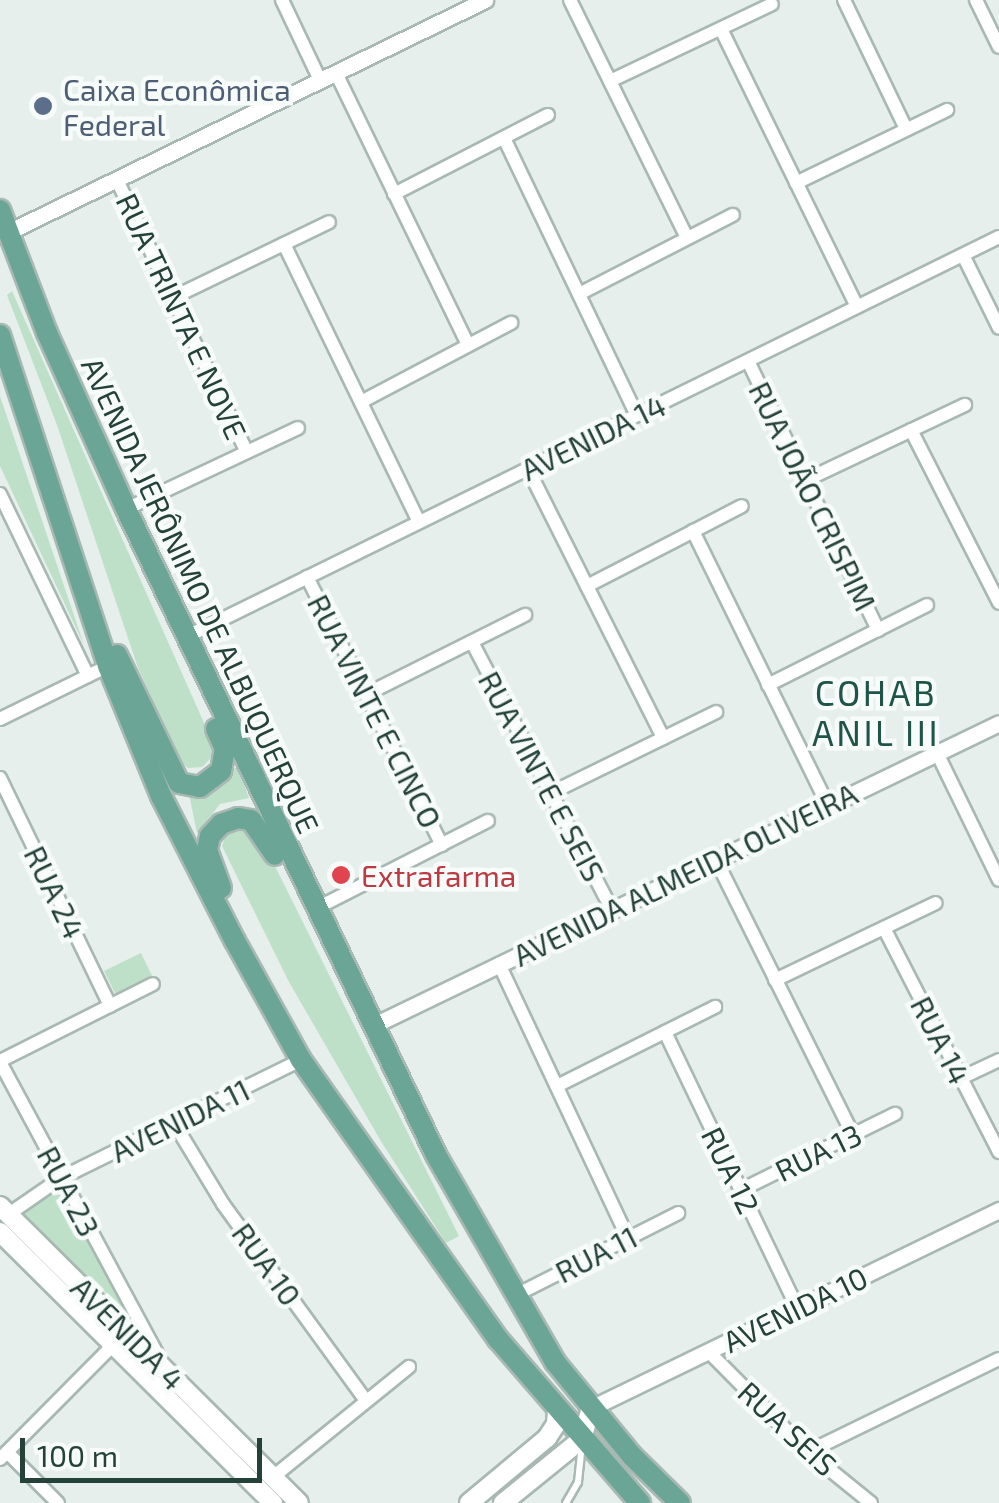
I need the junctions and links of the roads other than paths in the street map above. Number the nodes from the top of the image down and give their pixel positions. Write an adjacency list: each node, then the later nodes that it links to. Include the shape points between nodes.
1 (282, 0): 9 (street)
2 (486, 0): 9 (street)
3 (570, 0): 10 (street)
4 (844, 0): 13 (street)
5 (976, 0): 8 (street)
6 (772, 4): 7 (street)
7 (722, 30): 10 (street); 16 (street)
8 (999, 48)
9 (328, 77): 15 (street); 17 (street)
10 (610, 81): 23 (street)
11 (946, 110): 13 (street)
12 (548, 115): 14 (street)
13 (906, 130): 16 (street)
14 (504, 138): 17 (street); 26 (street)
15 (117, 180): 21 (street); 27 (street, RUA TRINTA E NOVE)
16 (796, 183): 28 (street)
17 (394, 194): 32 (street)
18 (0, 210): 21 (main road, AVENIDA JERÔNIMO DE ALBUQUERQUE)
19 (733, 215): 23 (street)
20 (329, 222): 24 (street)
21 (6, 233): 45 (main road, AVENIDA JERÔNIMO DE ALBUQUERQUE)
22 (999, 237): 25 (street, AVENIDA 14)
23 (687, 238): 26 (street)
24 (284, 244): 27 (street); 34 (street)
25 (963, 255): 28 (street, AVENIDA 14); 30 (street)
26 (579, 294): 36 (street)
27 (174, 297): 39 (street, RUA TRINTA E NOVE)
28 (857, 307): 33 (street, AVENIDA 14)
29 (510, 323): 32 (street)
30 (999, 328)
31 (0, 336): 43 (main road)
32 (468, 345): 34 (street)
33 (748, 361): 36 (street, AVENIDA 14); 41 (street, RUA JOÃO CRISPIM)
34 (360, 402): 46 (street)
35 (965, 405): 38 (street)
36 (637, 415): 40 (street, AVENIDA 14)
37 (298, 428): 39 (street)
38 (911, 430): 41 (street); 49 (street)
39 (247, 452): 45 (street)
40 (528, 468): 46 (street, AVENIDA 14); 51 (street)
41 (806, 480): 55 (street, RUA JOÃO CRISPIM)
42 (0, 494): 59 (street)
43 (52, 501): 45 (main road, via 172,774 183,785 200,787 221,771 225,749 178,650); 58 (main road)
44 (742, 506): 47 (street)
45 (126, 509): 56 (main road, AVENIDA JERÔNIMO DE ALBUQUERQUE)
46 (419, 522): 50 (street, AVENIDA 14)
47 (693, 531): 51 (street); 60 (street)
48 (999, 568): 49 (street)
49 (985, 575): 52 (street)
50 (308, 577): 56 (street, AVENIDA 14); 61 (street, RUA VINTE E CINCO)
51 (587, 586): 65 (street)
52 (999, 603)
53 (927, 605): 55 (street)
54 (524, 615): 57 (street, RUA VINTE E SEIS)
55 (878, 630): 60 (street)
56 (186, 637): 75 (main road, AVENIDA JERÔNIMO DE ALBUQUERQUE)
57 (472, 642): 61 (street, RUA VINTE E SEIS); 68 (street, RUA VINTE E SEIS)
58 (108, 666): 59 (street); 85 (main road, via 172,821)
59 (88, 676): 63 (street)
60 (768, 685): 69 (street)
61 (367, 694): 71 (street, RUA VINTE E CINCO)
62 (716, 712): 65 (street)
63 (0, 719)
64 (999, 722): 66 (street, AVENIDA ALMEIDA OLIVEIRA)
65 (664, 738): 68 (street)
66 (937, 752): 69 (street, AVENIDA ALMEIDA OLIVEIRA); 73 (street)
67 (0, 778): 81 (street, RUA 24)
68 (551, 793): 76 (street, RUA VINTE E SEIS)
69 (828, 805): 72 (street, AVENIDA ALMEIDA OLIVEIRA)
70 (488, 822): 71 (street, RUA VINTE E CINCO)
71 (442, 845): 75 (street, RUA VINTE E CINCO)
72 (716, 860): 76 (street, AVENIDA ALMEIDA OLIVEIRA); 79 (street)
73 (999, 880)
74 (936, 903): 77 (street)
75 (316, 910): 83 (main road, AVENIDA JERÔNIMO DE ALBUQUERQUE)
76 (612, 910): 78 (street, AVENIDA ALMEIDA OLIVEIRA)
77 (884, 928): 79 (street); 88 (street, RUA 14)
78 (500, 964): 83 (street, AVENIDA ALMEIDA OLIVEIRA); 89 (street)
79 (774, 980): 92 (street)
80 (153, 984): 81 (street)
81 (110, 1006): 87 (street)
82 (715, 1006): 84 (street)
83 (372, 1026): 85 (main road, via 259,826 246,818 227,821 210,836 210,862); 100 (main road, AVENIDA JERÔNIMO DE ALBUQUERQUE)
84 (665, 1032): 89 (street); 95 (street, RUA 12)
85 (302, 1060): 91 (street, AVENIDA 11); 109 (main road, via 477,1309)
86 (999, 1060): 88 (street)
87 (0, 1062): 94 (street, RUA 23)
88 (961, 1078): 93 (street, RUA 14)
89 (557, 1086): 99 (street)
90 (895, 1114): 92 (street, RUA 13)
91 (174, 1124): 94 (street, AVENIDA 11); 107 (street, RUA 10, via 223,1204)
92 (852, 1135): 95 (street, RUA 13)
93 (999, 1152)
94 (61, 1178): 98 (street, AVENIDA 11); 106 (street, RUA 23)
95 (741, 1190): 101 (street, RUA 12)
96 (999, 1210): 101 (street, AVENIDA 10)
97 (678, 1213): 99 (street, RUA 11)
98 (2, 1225): 102 (main road, AVENIDA 4)
99 (628, 1238): 100 (street, RUA 11)
100 (514, 1296): 108 (main road, AVENIDA JERÔNIMO DE ALBUQUERQUE)
101 (797, 1308): 103 (street, AVENIDA 10)
102 (120, 1338): 106 (main road, AVENIDA 4); 112 (street); 115 (main road, AVENIDA 4)
103 (708, 1350): 108 (street, AVENIDA 10); 111 (street, RUA SEIS)
104 (999, 1359): 111 (street)
105 (409, 1367): 107 (street)
106 (167, 1371): 113 (main road, AVENIDA 4)
107 (366, 1402): 113 (street)
108 (592, 1408): 110 (main road); 121 (main road, AVENIDA JERÔNIMO DE ALBUQUERQUE)
109 (557, 1410): 110 (main road); 117 (main road, via 547,1438)
110 (582, 1439): 118 (main road); 119 (lane, via 578,1482); 120 (main road)
111 (808, 1452): 122 (street, RUA SEIS)
112 (3, 1456): 114 (street)
113 (273, 1478): 116 (main road, AVENIDA 4)
114 (58, 1503)
115 (274, 1503)
116 (299, 1503)
117 (470, 1503)
118 (503, 1503)
119 (566, 1503)
120 (640, 1503)
121 (680, 1503)
122 (870, 1503)

